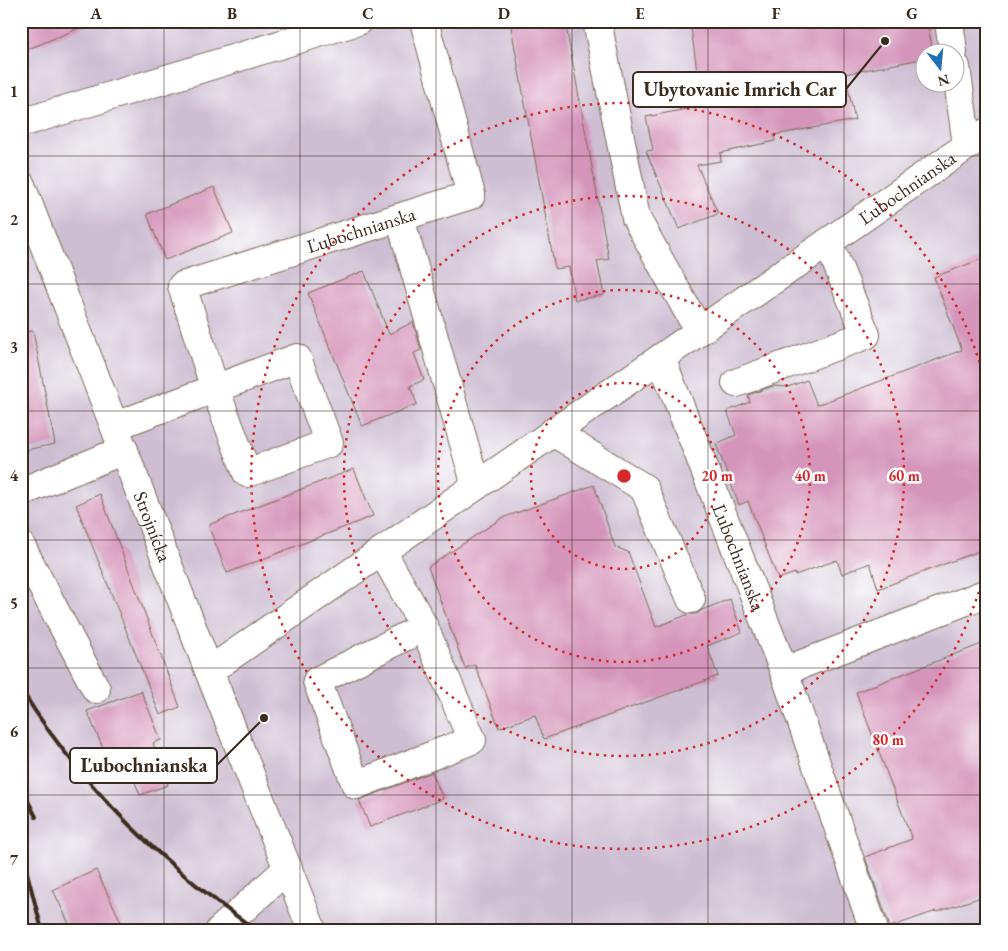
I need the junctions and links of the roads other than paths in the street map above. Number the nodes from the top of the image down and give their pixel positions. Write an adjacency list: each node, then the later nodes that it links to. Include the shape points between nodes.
1 (358, 21): 7 (street)
2 (424, 21): 10 (street, Ľubochnianska, via 471,196)
3 (597, 21): 12 (street, via 636,218)
4 (949, 21): 5 (street)
5 (952, 42)
6 (963, 92): 8 (street, Ľubochnianska)
7 (21, 123)
8 (977, 139): 11 (street, Ľubochnianska)
9 (21, 185): 17 (street, Strojnícka)
10 (400, 218): 15 (street, Ľubochnianska, via 182,286); 18 (street)
11 (828, 242): 12 (street, Ľubochnianska); 14 (street, via 866,335)
12 (699, 331): 13 (street, Ľubochnianska)
13 (661, 358): 16 (street, Ľubochnianska); 26 (street, Ľubochnianska)
14 (736, 383)
15 (215, 389): 15 (street, via 297,358 329,443 247,473); 17 (street)
16 (553, 432): 18 (street, Ľubochnianska); 23 (street, via 644,488)
17 (119, 438): 19 (street); 25 (street, Strojnícka)
18 (476, 486): 21 (street, Ľubochnianska)
19 (21, 492)
20 (21, 546): 27 (street)
21 (382, 551): 24 (street); 25 (street, Ľubochnianska)
22 (987, 592): 26 (street)
23 (691, 599)
24 (424, 627): 24 (street, via 472,740 356,785 317,681)
25 (209, 671): 28 (street, Strojnícka)
26 (784, 672): 29 (street, Ľubochnianska)
27 (96, 689)
28 (288, 868): 30 (street); 31 (street, Strojnícka)
29 (866, 927)
30 (220, 930)
31 (312, 930)

